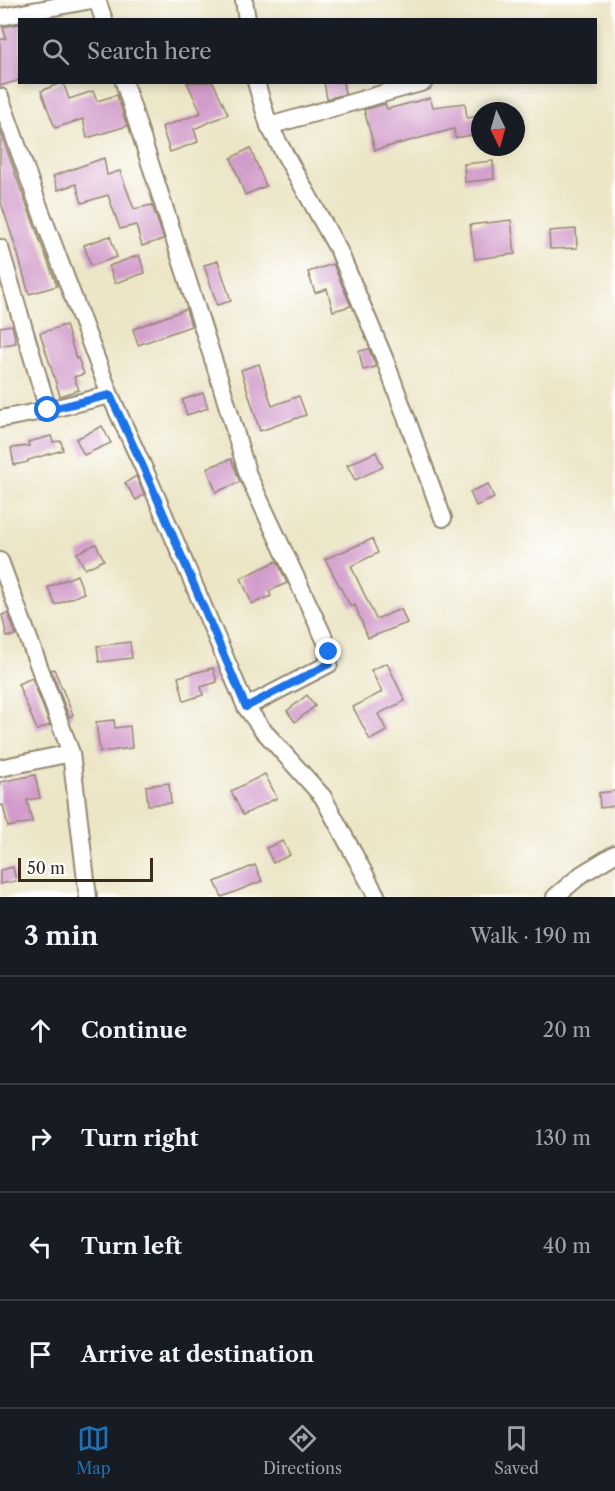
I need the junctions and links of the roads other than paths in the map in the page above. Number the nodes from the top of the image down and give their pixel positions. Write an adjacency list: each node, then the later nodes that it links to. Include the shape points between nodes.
1 (92, 0): 4 (street)
2 (97, 0): 5 (street)
3 (244, 0): 6 (street)
4 (0, 17)
5 (103, 18)
6 (247, 18)
7 (125, 84): 18 (street, via 248,475 329,652 329,664)
8 (257, 84): 11 (street)
9 (417, 84): 11 (street)
10 (0, 97): 13 (street)
11 (269, 126): 16 (street, via 339,251 385,360)
12 (0, 248): 14 (street)
13 (110, 395): 14 (street); 18 (street)
14 (48, 410): 15 (street)
15 (0, 419)
16 (443, 519)
17 (0, 561): 19 (street)
18 (246, 707): 23 (street, via 323,797)
19 (71, 753): 20 (street); 22 (street)
20 (0, 768)
21 (615, 854): 24 (street)
22 (88, 897)
23 (377, 897)
24 (555, 897)

